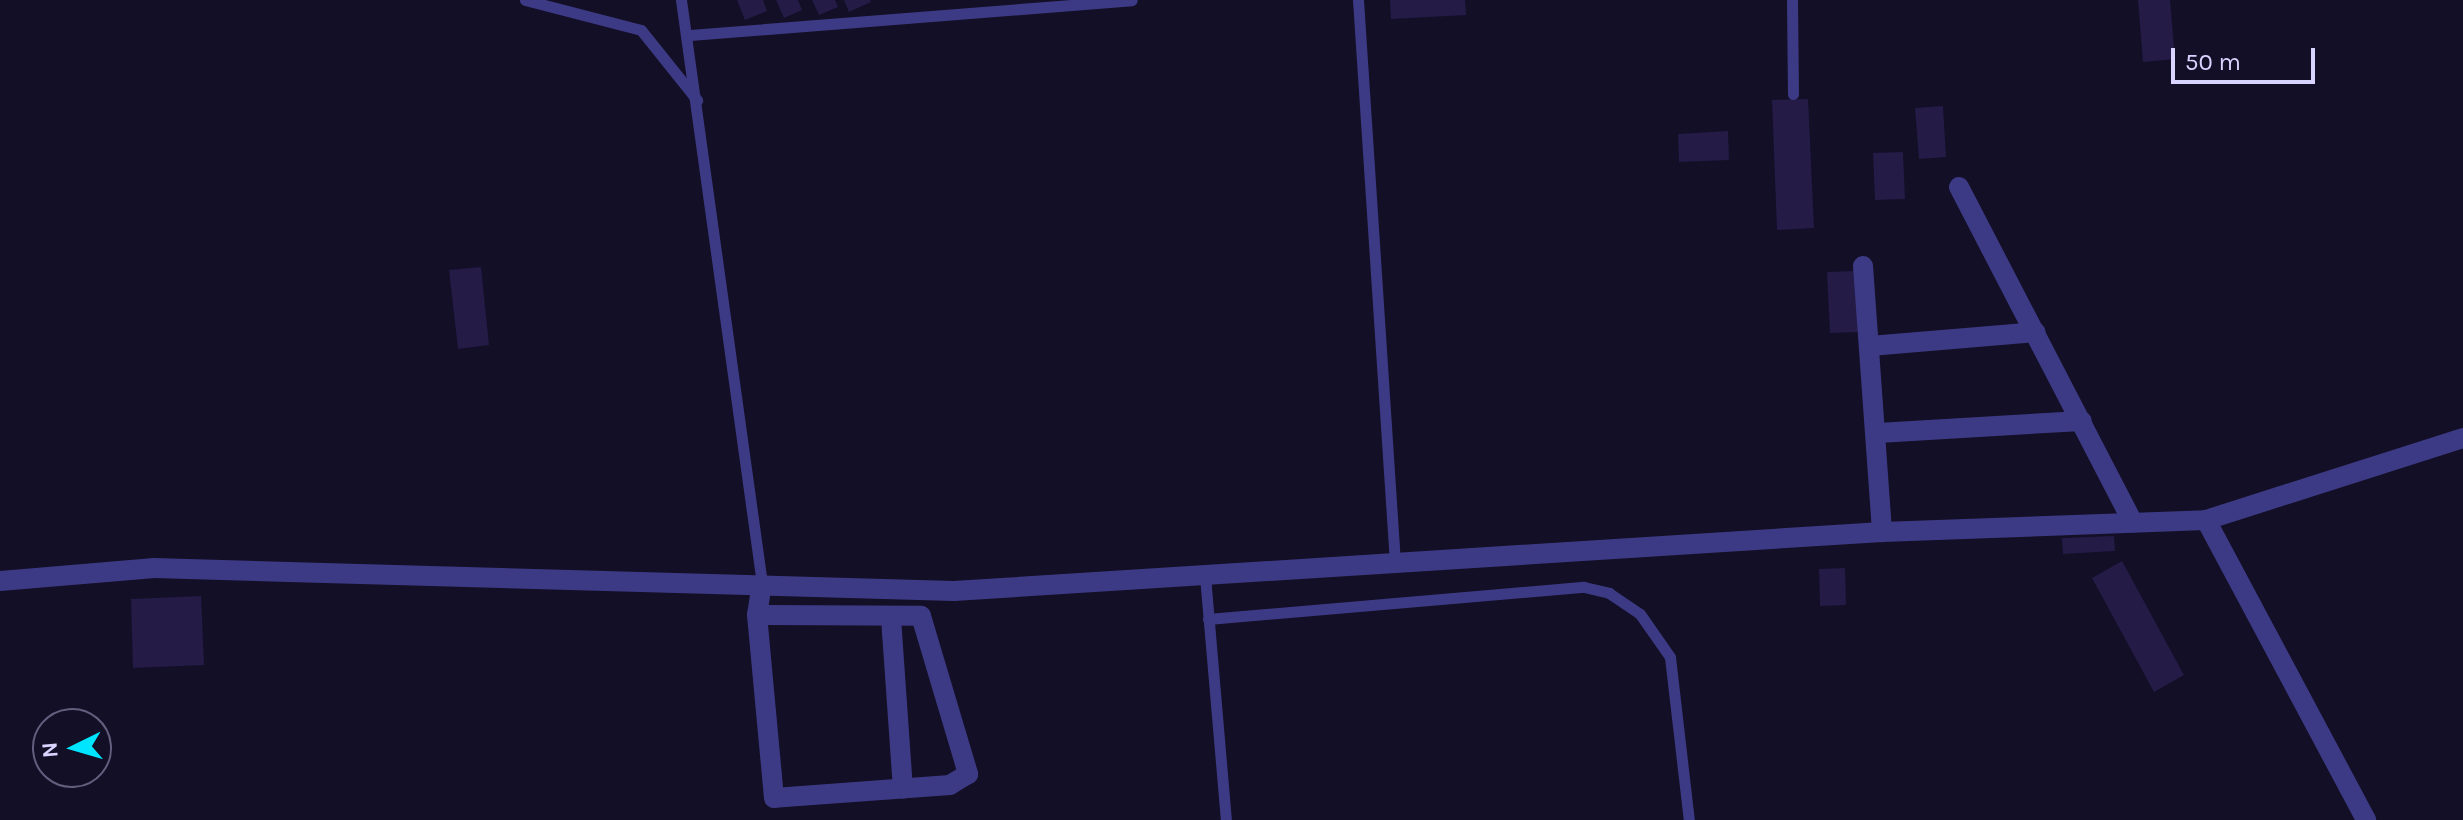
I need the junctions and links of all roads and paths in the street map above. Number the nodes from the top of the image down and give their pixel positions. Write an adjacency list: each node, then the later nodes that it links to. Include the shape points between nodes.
1 (525, 0): 8 (lane, via 641,30)
2 (681, 0): 6 (lane)
3 (1132, 0): 6 (lane)
4 (1358, 0): 19 (lane)
5 (1792, 0): 7 (lane)
6 (690, 35): 8 (lane)
7 (1793, 94)
8 (700, 104): 22 (lane)
9 (1959, 187): 11 (street)
10 (1863, 266): 12 (street)
11 (2035, 332): 12 (street); 13 (street)
12 (1870, 346): 14 (street)
13 (2082, 421): 14 (street); 17 (street)
14 (1878, 433): 18 (street)
15 (2463, 438): 16 (street)
16 (2206, 520): 17 (street); 29 (street)
17 (2133, 523): 18 (street)
18 (1882, 532): 19 (street)
19 (1395, 563): 20 (street)
20 (1205, 576): 22 (street, via 954,591); 25 (lane)
21 (0, 581): 22 (street, via 154,568)
22 (762, 584): 23 (street)
23 (757, 615): 24 (street); 26 (street, via 774,798)
24 (891, 618): 26 (street); 26 (street, via 925,621 969,769 958,783)
25 (1208, 619): 27 (lane); 28 (lane, via 1584,587 1609,593 1640,614 1670,657)
26 (903, 789)
27 (1226, 820)
28 (1689, 820)
29 (2366, 820)

